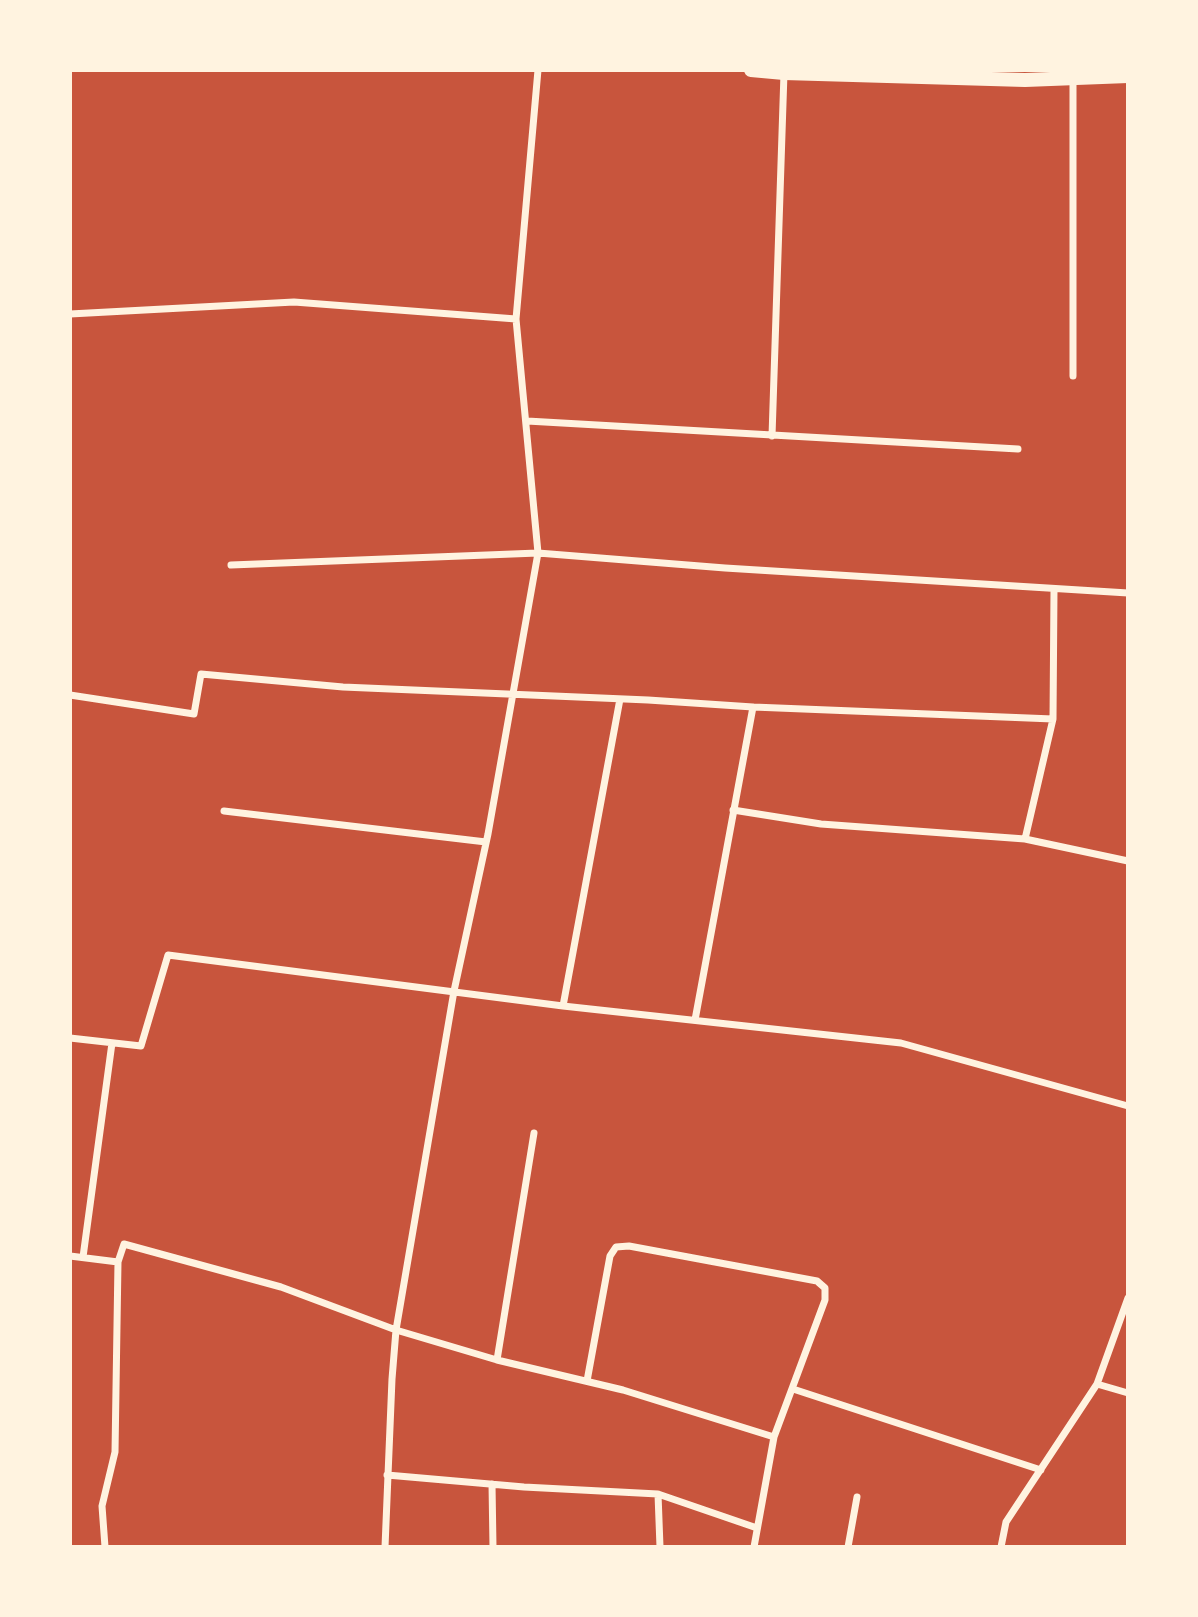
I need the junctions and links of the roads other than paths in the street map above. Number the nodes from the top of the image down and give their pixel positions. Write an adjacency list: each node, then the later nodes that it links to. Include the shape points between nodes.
1 (538, 70): 8 (street)
2 (751, 70): 3 (main road)
3 (784, 74): 4 (main road); 11 (street)
4 (1026, 75): 6 (main road)
5 (1128, 76): 6 (main road)
6 (1073, 78): 9 (street)
7 (70, 314): 8 (street, via 294,302)
8 (516, 319): 10 (street)
9 (1073, 376)
10 (527, 421): 11 (street); 13 (street)
11 (772, 436): 12 (street)
12 (1018, 449)
13 (538, 553): 14 (street); 15 (street); 17 (street)
14 (231, 565)
15 (1054, 590): 16 (street); 21 (street)
16 (1128, 593)
17 (512, 694): 18 (street, via 343,687 201,674 194,714); 19 (street); 25 (street)
18 (70, 695)
19 (620, 699): 20 (street); 28 (street)
20 (752, 707): 21 (street); 22 (street)
21 (1053, 719): 24 (street)
22 (733, 810): 24 (street, via 821,824); 29 (street)
23 (224, 811): 25 (street)
24 (1025, 839): 26 (street)
25 (486, 842): 27 (street)
26 (1128, 861)
27 (454, 991): 28 (street); 31 (street, via 168,955 141,1046); 38 (street)
28 (563, 1006): 29 (street)
29 (695, 1020): 32 (street, via 901,1043)
30 (70, 1038): 31 (street)
31 (112, 1043): 35 (street)
32 (1128, 1106)
33 (534, 1133): 39 (street)
34 (70, 1255): 35 (street)
35 (83, 1257): 36 (street)
36 (118, 1262): 38 (street, via 124,1244 281,1287); 51 (street, via 115,1452 102,1506)
37 (1128, 1298): 41 (street)
38 (396, 1330): 39 (street); 46 (street)
39 (497, 1360): 40 (street)
40 (587, 1381): 42 (street, via 610,1256 617,1247 629,1246 817,1281 825,1288 825,1300); 44 (street)
41 (1097, 1384): 43 (street); 45 (street)
42 (793, 1389): 44 (street); 45 (street)
43 (1128, 1393)
44 (774, 1437): 50 (street)
45 (1041, 1469): 57 (street, via 1006,1522)
46 (387, 1475): 47 (street); 52 (street)
47 (492, 1484): 48 (street); 53 (street)
48 (659, 1494): 50 (street); 54 (street)
49 (857, 1497): 56 (street)
50 (757, 1528): 55 (street)
51 (105, 1547)
52 (385, 1547)
53 (494, 1547)
54 (660, 1547)
55 (754, 1547)
56 (848, 1547)
57 (1002, 1547)

